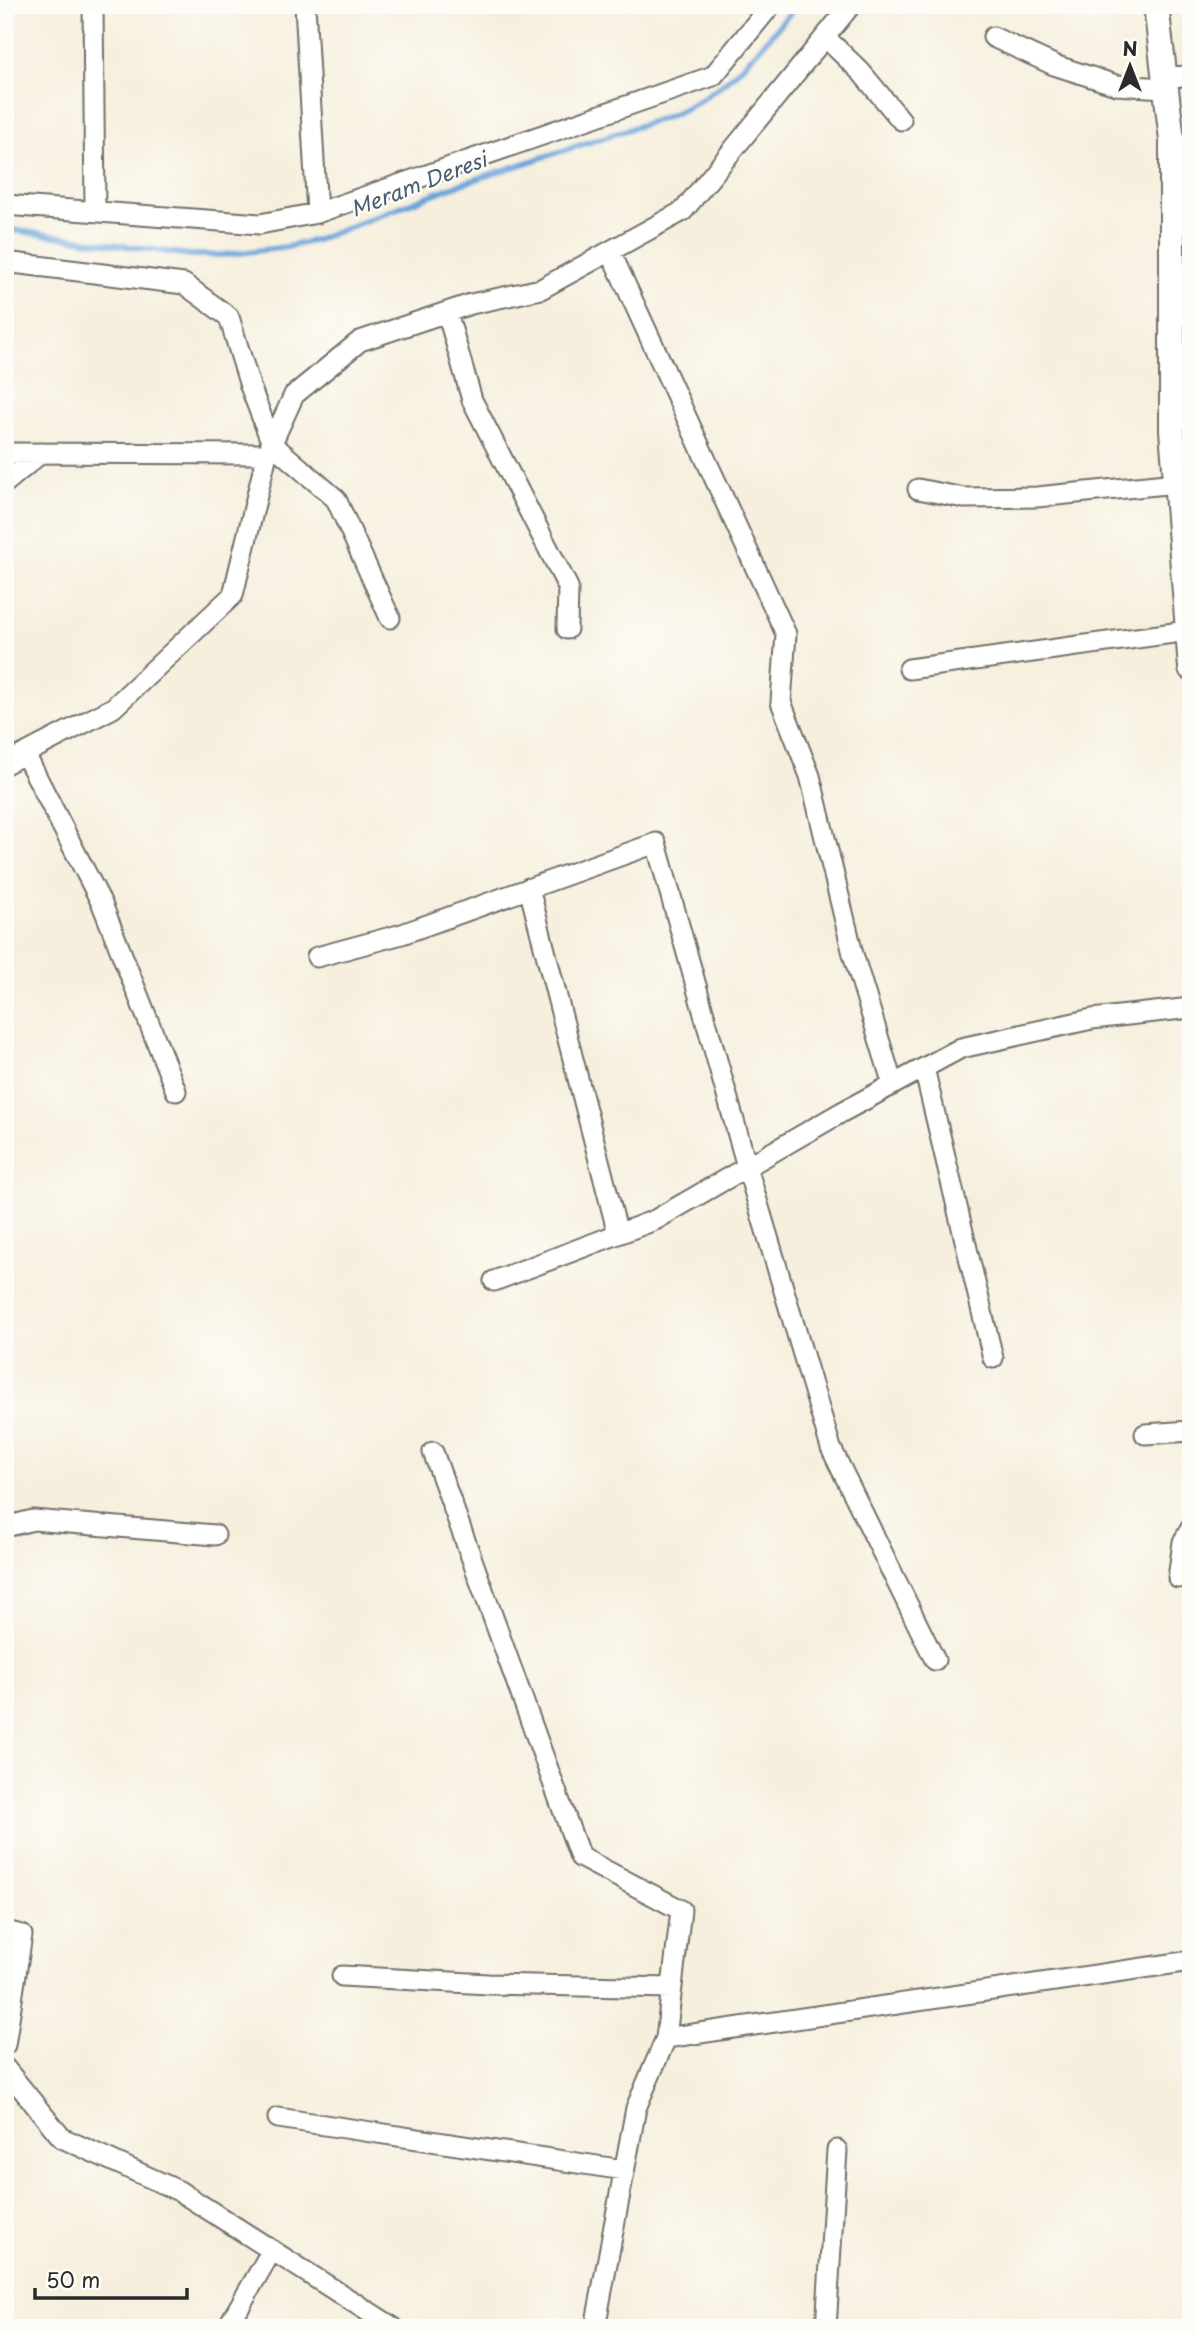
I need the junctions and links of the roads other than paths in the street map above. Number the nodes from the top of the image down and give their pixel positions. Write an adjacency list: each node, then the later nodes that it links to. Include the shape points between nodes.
1 (93, 5): 12 (street)
2 (304, 5): 13 (street)
3 (771, 5): 13 (street, via 713,76)
4 (850, 5): 6 (street)
5 (1156, 5): 9 (street)
6 (825, 37): 10 (street); 14 (street, via 683,211)
7 (993, 37): 9 (street, via 1054,65 1116,85)
8 (1191, 76): 9 (street)
9 (1165, 82): 21 (street, via 1172,140)
10 (901, 120)
11 (5, 205): 12 (street)
12 (95, 211): 13 (street, via 260,224)
13 (317, 213)
14 (610, 251): 16 (street, via 541,289); 34 (street, via 786,634 781,702 810,776 853,954)
15 (5, 262): 17 (street, via 184,284 229,317)
16 (447, 312): 17 (street, via 360,341 294,396); 24 (street, via 472,400 568,587)
17 (270, 449): 19 (street); 23 (street, via 336,499); 28 (street, via 233,595 113,708)
18 (5, 453): 19 (street)
19 (41, 453): 20 (street)
20 (5, 483)
21 (1176, 483): 22 (street, via 1037,497 964,498); 25 (street)
22 (918, 489)
23 (390, 618)
24 (567, 629)
25 (1188, 631): 26 (street); 27 (street)
26 (1191, 668)
27 (909, 669)
28 (25, 754): 29 (street); 35 (street, via 102,905)
29 (5, 764)
30 (529, 888): 31 (street, via 402,934); 36 (street, via 656,843); 37 (street)
31 (317, 957)
32 (1191, 1008): 33 (street, via 1092,1019 961,1048)
33 (924, 1068): 34 (street); 39 (street)
34 (893, 1084): 36 (street)
35 (176, 1091)
36 (747, 1167): 37 (street, via 655,1220); 47 (street, via 831,1448)
37 (618, 1234): 38 (street)
38 (494, 1281)
39 (993, 1358)
40 (1191, 1431): 41 (street)
41 (1145, 1434)
42 (433, 1452): 51 (street, via 580,1857 681,1910)
43 (5, 1527): 45 (street, via 33,1520)
44 (1191, 1528): 46 (street, via 1183,1542)
45 (215, 1535)
46 (1178, 1578)
47 (935, 1660)
48 (5, 1931): 53 (street, via 22,1935)
49 (1191, 1961): 52 (street)
50 (342, 1976): 51 (street)
51 (672, 1988): 52 (street)
52 (666, 2038): 57 (street, via 636,2108)
53 (5, 2045)
54 (5, 2068): 58 (street, via 62,2138 179,2191)
55 (278, 2119): 57 (street)
56 (837, 2150): 62 (street)
57 (624, 2170): 61 (street)
58 (272, 2250): 59 (street); 60 (street)
59 (227, 2328)
60 (394, 2328)
61 (595, 2328)
62 (825, 2328)

